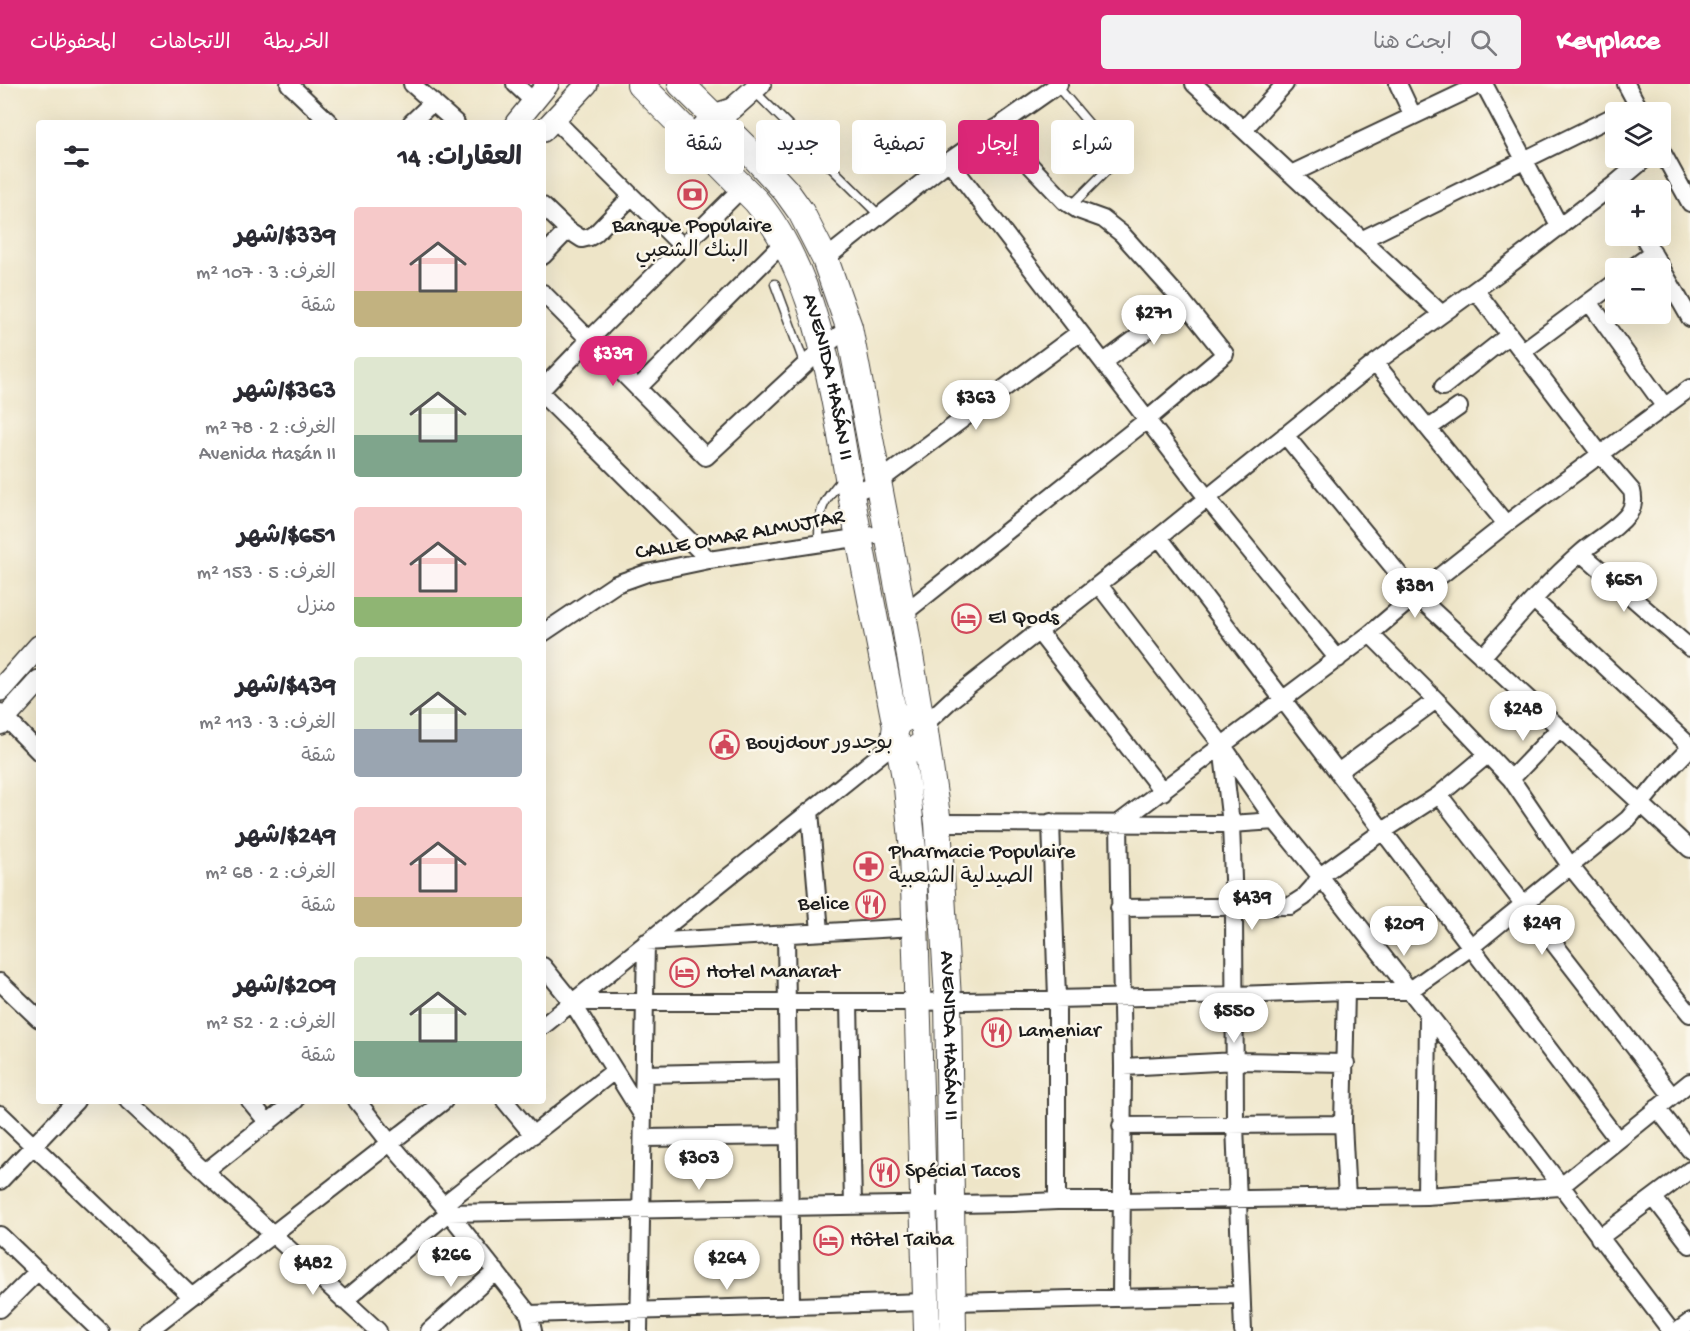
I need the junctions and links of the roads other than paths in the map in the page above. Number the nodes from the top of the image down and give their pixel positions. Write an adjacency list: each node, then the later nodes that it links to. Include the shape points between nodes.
1 (289, 84): 20 (street)
2 (412, 84): 15 (street)
3 (515, 84): 16 (street)
4 (548, 84): 16 (street)
5 (586, 84): 27 (street)
6 (640, 84): 24 (main road, AVENIDA HASÁN II)
7 (681, 84): 19 (main road, AVENIDA HASÁN II)
8 (1194, 84): 28 (street)
9 (1285, 84): 28 (street)
10 (1398, 84): 18 (street)
11 (1482, 84): 18 (street); 30 (street)
12 (1626, 84): 17 (street)
13 (1058, 85): 25 (street); 42 (lane, via 1117,157)
14 (757, 87): 19 (street); 44 (lane)
15 (433, 102): 21 (street); 22 (street)
16 (534, 102): 23 (street)
17 (1635, 102)
18 (1413, 116): 36 (street)
19 (724, 118): 54 (main road, AVENIDA HASÁN II, via 786,191)
20 (327, 120)
21 (414, 120)
22 (453, 120)
23 (519, 120)
24 (676, 120)
25 (1007, 120)
26 (1605, 120): 30 (street)
27 (548, 125): 40 (street)
28 (1244, 129): 36 (street)
29 (958, 155): 31 (street)
30 (1525, 158): 45 (street); 47 (street)
31 (949, 161): 44 (street); 64 (street)
32 (1636, 168): 37 (street)
33 (1671, 168): 41 (street)
34 (730, 174): 38 (main road, AVENIDA HASÁN II)
35 (1038, 174): 42 (street)
36 (1292, 174): 47 (street)
37 (1624, 180)
38 (743, 187): 48 (main road, AVENIDA HASÁN II, via 770,217); 50 (street)
39 (1605, 195): 45 (street)
40 (631, 197): 46 (street, via 590,237 578,238); 50 (street)
41 (1690, 203)
42 (1070, 206): 60 (street, via 1103,219 1122,234)
43 (546, 209): 46 (street)
44 (879, 215): 54 (street)
45 (1560, 227): 57 (street)
46 (568, 230): 51 (street)
47 (1361, 240): 61 (street)
48 (784, 243): 68 (main road, AVENIDA HASÁN II, via 796,267); 73 (street)
49 (1649, 246): 52 (street)
50 (683, 247): 66 (street)
51 (546, 253)
52 (1653, 253): 53 (street); 62 (street)
53 (1646, 258)
54 (825, 259): 63 (main road, AVENIDA HASÁN II)
55 (775, 284): 68 (lane)
56 (1605, 290): 59 (street)
57 (1476, 291): 61 (street); 65 (street)
58 (546, 296): 66 (street)
59 (1589, 302): 67 (street); 77 (street)
60 (1184, 303): 69 (street); 78 (street, via 1225,354)
61 (1442, 314): 70 (street)
62 (1690, 318)
63 (849, 327): 68 (street); 82 (main road, AVENIDA HASÁN II)
64 (1080, 332): 69 (street); 82 (street)
65 (1509, 334): 67 (street); 72 (street)
66 (590, 339): 71 (street); 73 (street)
67 (1523, 351): 81 (street)
68 (814, 357): 73 (street, via 706,457); 83 (main road, AVENIDA HASÁN II)
69 (1104, 362): 78 (street)
70 (1375, 363): 79 (street); 80 (street)
71 (546, 385)
72 (1443, 387)
73 (638, 388)
74 (1690, 388): 77 (street)
75 (546, 398): 91 (street)
76 (1459, 407): 79 (street)
77 (1665, 407): 81 (street)
78 (1148, 419): 84 (street); 95 (street)
79 (1429, 428): 85 (street)
80 (1285, 435): 84 (street); 93 (street)
81 (1601, 455): 85 (street); 90 (street, via 1632,491 1633,505 1622,521)
82 (879, 482): 83 (street); 86 (main road, AVENIDA HASÁN II)
83 (849, 484): 88 (main road, AVENIDA HASÁN II); 89 (lane, via 826,498 819,512)
84 (1207, 498): 87 (street); 102 (street)
85 (1506, 524): 93 (street)
86 (888, 532): 88 (street, CALLE OMAR ALMUJTAR); 95 (main road, AVENIDA HASÁN II)
87 (1159, 537): 92 (street); 106 (street)
88 (859, 538): 89 (street, CALLE OMAR ALMUJTAR); 110 (main road, AVENIDA HASÁN II)
89 (819, 544): 91 (street, CALLE OMAR ALMUJTAR)
90 (1581, 553): 94 (street); 99 (street)
91 (709, 560): 96 (street, CALLE OMAR ALMUJTAR, via 616,584)
92 (1099, 585): 97 (street); 111 (street)
93 (1416, 595): 98 (street); 101 (street)
94 (1534, 600): 101 (street); 112 (street)
95 (903, 614): 108 (main road, AVENIDA HASÁN II)
96 (546, 631)
97 (1040, 632): 108 (street, via 951,700); 117 (street)
98 (1370, 634): 102 (street); 105 (street)
99 (1690, 648)
100 (36, 649): 104 (street)
101 (1482, 657): 109 (street)
102 (1338, 659): 106 (street)
103 (36, 684): 107 (street)
104 (0, 690)
105 (1436, 700): 114 (street); 115 (street)
106 (1284, 701): 111 (street); 115 (street)
107 (2, 718): 113 (street)
108 (924, 729): 110 (main road, via 922,745 914,750 908,750); 123 (main road, AVENIDA HASÁN II)
109 (1560, 729): 116 (street); 119 (street)
110 (897, 738): 120 (street); 133 (main road, AVENIDA HASÁN II, via 913,850)
111 (1222, 745): 117 (street); 121 (street); 125 (street)
112 (1690, 747): 119 (street)
113 (36, 749)
114 (1487, 755): 116 (street); 118 (street)
115 (1338, 772): 126 (street)
116 (1511, 779): 128 (street)
117 (1163, 792): 124 (street)
118 (1439, 795): 126 (street); 130 (street)
119 (1640, 803): 127 (street); 128 (street, via 1628,819)
120 (810, 811): 134 (street); 136 (street)
121 (1275, 821): 125 (street); 129 (street)
122 (1051, 822): 123 (street); 124 (street); 144 (street)
123 (938, 823): 145 (main road, AVENIDA HASÁN II)
124 (1119, 823): 125 (street); 132 (street)
125 (1231, 824): 131 (street)
126 (1383, 831): 129 (street); 137 (street)
127 (1690, 849)
128 (1571, 867): 130 (street); 151 (street)
129 (1320, 876): 131 (street, via 1304,897 1290,906); 141 (street)
130 (1523, 905): 137 (street); 162 (street)
131 (1234, 907): 132 (street); 142 (street)
132 (1119, 908): 143 (street)
133 (915, 927): 134 (street); 150 (main road, AVENIDA HASÁN II)
134 (820, 932): 135 (street)
135 (786, 934): 136 (street); 148 (street)
136 (646, 942): 146 (street); 147 (street)
137 (1471, 947): 141 (street); 180 (street)
138 (546, 970): 146 (street)
139 (0, 982): 153 (street)
140 (1346, 991): 141 (street); 142 (street); 156 (street)
141 (1409, 991): 152 (street)
142 (1236, 995): 143 (street); 155 (street)
143 (1120, 997): 144 (street); 157 (street)
144 (1057, 998): 145 (street); 192 (street)
145 (948, 1000): 150 (street); 194 (main road, AVENIDA HASÁN II)
146 (572, 1002): 147 (street); 154 (street); 158 (street)
147 (645, 1002): 148 (street); 160 (street)
148 (787, 1002): 149 (street); 159 (street)
149 (849, 1002): 150 (street); 196 (street)
150 (917, 1002): 195 (main road, AVENIDA HASÁN II)
151 (1687, 1005)
152 (1428, 1014): 187 (street); 188 (street)
153 (36, 1015)
154 (546, 1024)
155 (1236, 1061): 156 (street); 157 (street); 175 (street)
156 (1346, 1063): 174 (street)
157 (1122, 1067): 176 (street)
158 (614, 1071): 172 (street); 177 (street)
159 (788, 1071): 160 (street); 178 (street)
160 (644, 1074): 172 (street)
161 (1690, 1082): 162 (street)
162 (1672, 1096): 170 (street)
163 (73, 1104): 182 (street)
164 (131, 1104): 185 (street)
165 (252, 1104): 173 (street)
166 (292, 1104): 173 (street)
167 (359, 1104): 181 (street)
168 (440, 1104): 181 (street)
169 (508, 1104): 177 (street)
170 (1658, 1108): 180 (street); 183 (street)
171 (0, 1114): 182 (street)
172 (643, 1116): 179 (street)
173 (268, 1123): 185 (street)
174 (1344, 1124): 175 (street); 190 (street)
175 (1235, 1125): 176 (street); 189 (street)
176 (1121, 1126): 193 (street)
177 (533, 1135): 198 (street)
178 (789, 1136): 179 (street); 197 (street)
179 (643, 1138): 199 (street)
180 (1618, 1140): 187 (street)
181 (390, 1143): 198 (street); 200 (street)
182 (33, 1146): 186 (street); 207 (street)
183 (1690, 1150)
184 (1690, 1170): 191 (street)
185 (205, 1172): 200 (street)
186 (0, 1181)
187 (1560, 1187): 188 (street); 202 (street)
188 (1426, 1196): 190 (street)
189 (1237, 1198): 190 (street); 193 (street); 206 (street)
190 (1347, 1198)
191 (1654, 1198): 202 (street); 203 (street)
192 (1057, 1200): 193 (street); 194 (street)
193 (1120, 1202): 208 (street)
194 (950, 1204): 195 (street); 211 (main road, AVENIDA HASÁN II)
195 (922, 1205): 196 (street); 210 (main road, AVENIDA HASÁN II)
196 (853, 1206): 197 (street)
197 (790, 1207): 199 (street); 212 (street)
198 (445, 1209): 199 (street); 205 (street); 209 (street)
199 (641, 1210): 214 (street)
200 (272, 1234): 207 (street); 209 (street)
201 (0, 1235): 204 (street)
202 (1599, 1238): 226 (street)
203 (1690, 1245)
204 (38, 1271): 213 (street); 217 (street)
205 (496, 1271): 215 (street); 220 (street)
206 (1241, 1295): 208 (street); 225 (street)
207 (192, 1297): 218 (street)
208 (1121, 1297): 211 (street)
209 (344, 1301): 219 (street)
210 (925, 1302): 212 (street); 223 (main road, AVENIDA HASÁN II)
211 (952, 1302): 224 (main road, AVENIDA HASÁN II)
212 (791, 1306): 214 (street)
213 (0, 1309)
214 (639, 1311): 215 (street); 222 (street)
215 (529, 1314): 221 (street)
216 (1690, 1322): 227 (street)
217 (100, 1331)
218 (148, 1331)
219 (378, 1331)
220 (429, 1331)
221 (533, 1331)
222 (639, 1331)
223 (927, 1331)
224 (953, 1331)
225 (1243, 1331)
226 (1671, 1331)
227 (1678, 1331)

